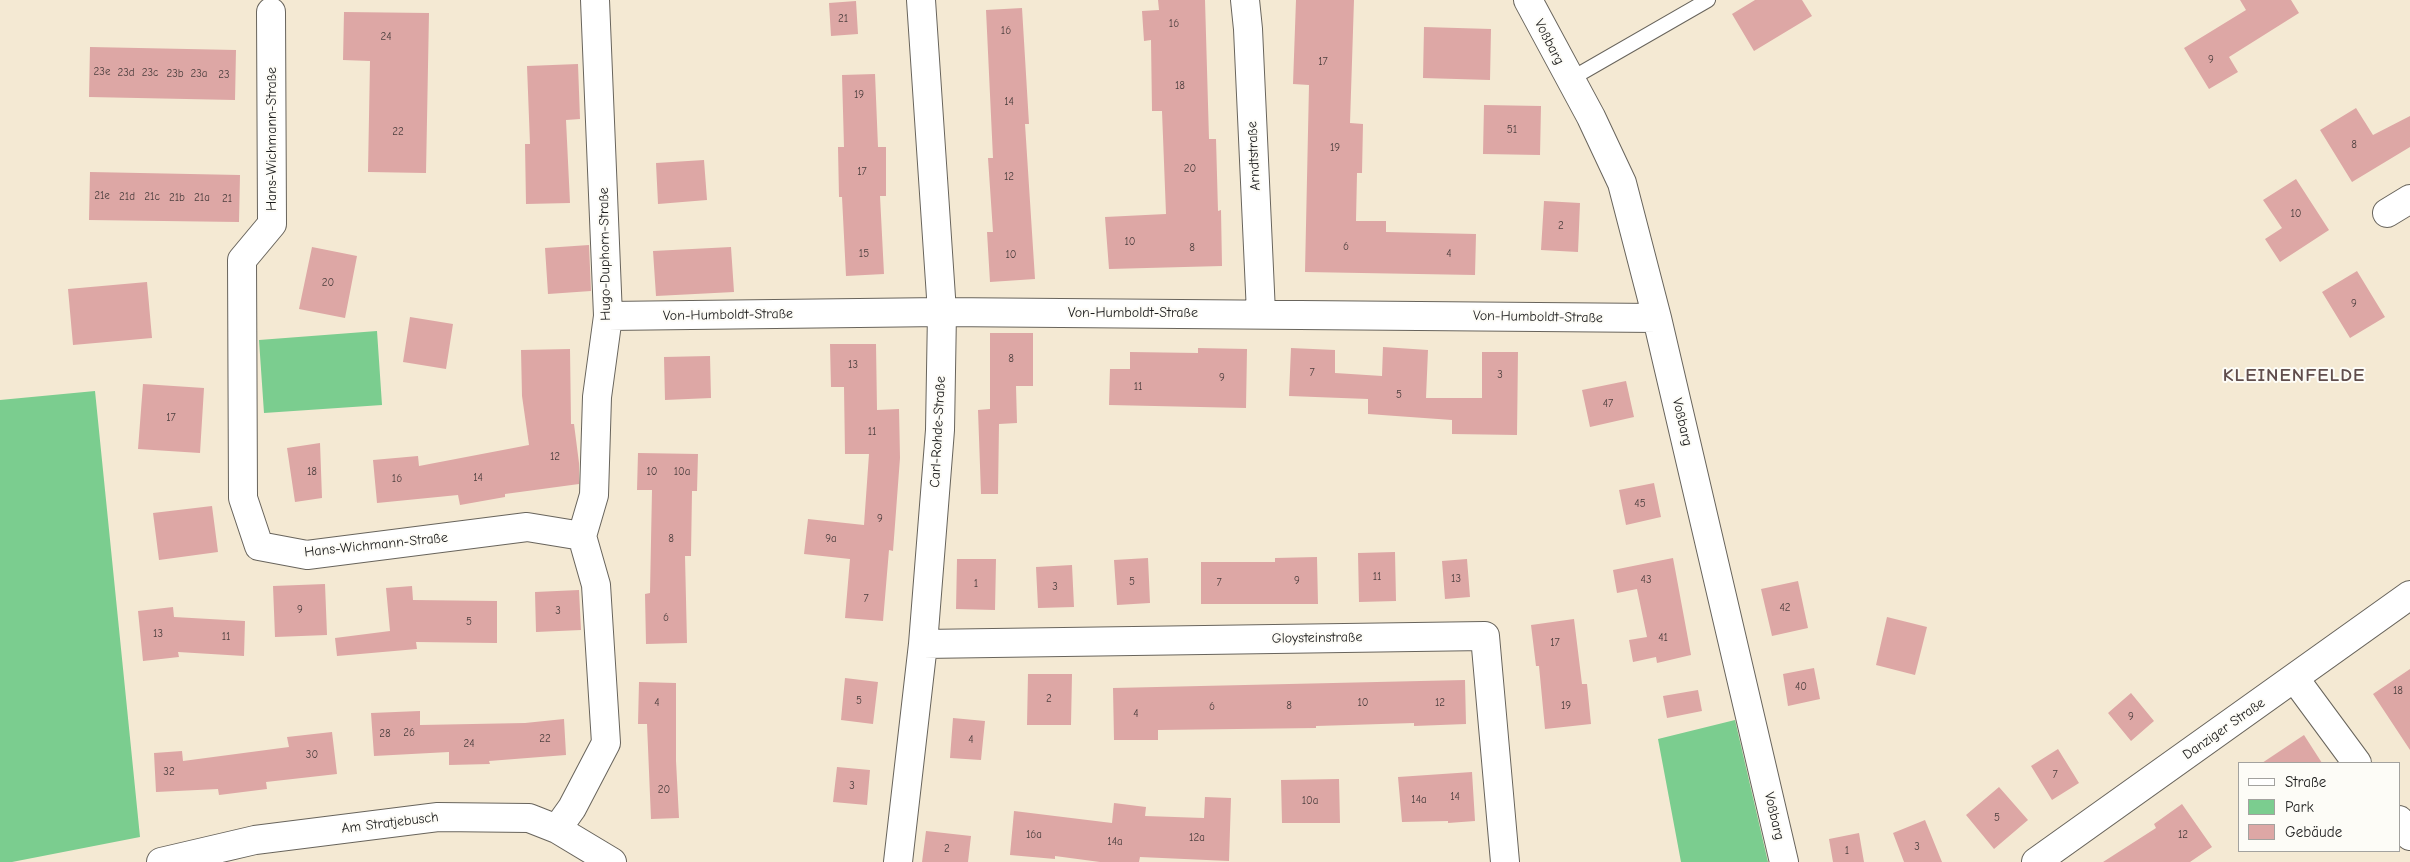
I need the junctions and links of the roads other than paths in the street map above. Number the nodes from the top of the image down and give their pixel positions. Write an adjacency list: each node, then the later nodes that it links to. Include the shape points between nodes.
1 (596, 0): 10 (street, Hugo-Duphorn-Straße)
2 (921, 0): 8 (street, Carl-Rohde-Straße)
3 (1245, 0): 9 (street, Arndtstraße)
4 (1528, 0): 7 (street, Voßbarg)
5 (1708, 0): 7 (lane)
6 (271, 12): 12 (street, Hans-Wichmann-Straße, via 272,224 242,260 243,498 259,546 307,555 527,527)
7 (1569, 80): 11 (street, Voßbarg, via 1591,117 1622,183)
8 (942, 312): 9 (street, Von-Humboldt-Straße); 10 (street, Von-Humboldt-Straße); 14 (street, Carl-Rohde-Straße, via 940,430)
9 (1261, 313): 11 (street, Von-Humboldt-Straße)
10 (608, 316): 12 (street, Hugo-Duphorn-Straße, via 597,397 594,495)
11 (1657, 318): 24 (street, Voßbarg)
12 (582, 536): 18 (street, via 596,585 606,743)
13 (2410, 595): 15 (street, Danziger Straße)
14 (923, 644): 22 (street, Carl-Rohde-Straße); 23 (street, Gloysteinstraße, via 1485,636)
15 (2295, 679): 16 (street); 25 (street, Danziger Straße)
16 (2356, 762)
17 (2400, 821): 19 (street)
18 (557, 830): 20 (street, Am Stratjebusch, via 529,818 438,817 255,840); 21 (street, Am Stratjebusch)
19 (2410, 836)
20 (161, 862)
21 (612, 862)
22 (898, 862)
23 (1505, 862)
24 (1784, 862)
25 (2036, 862)

